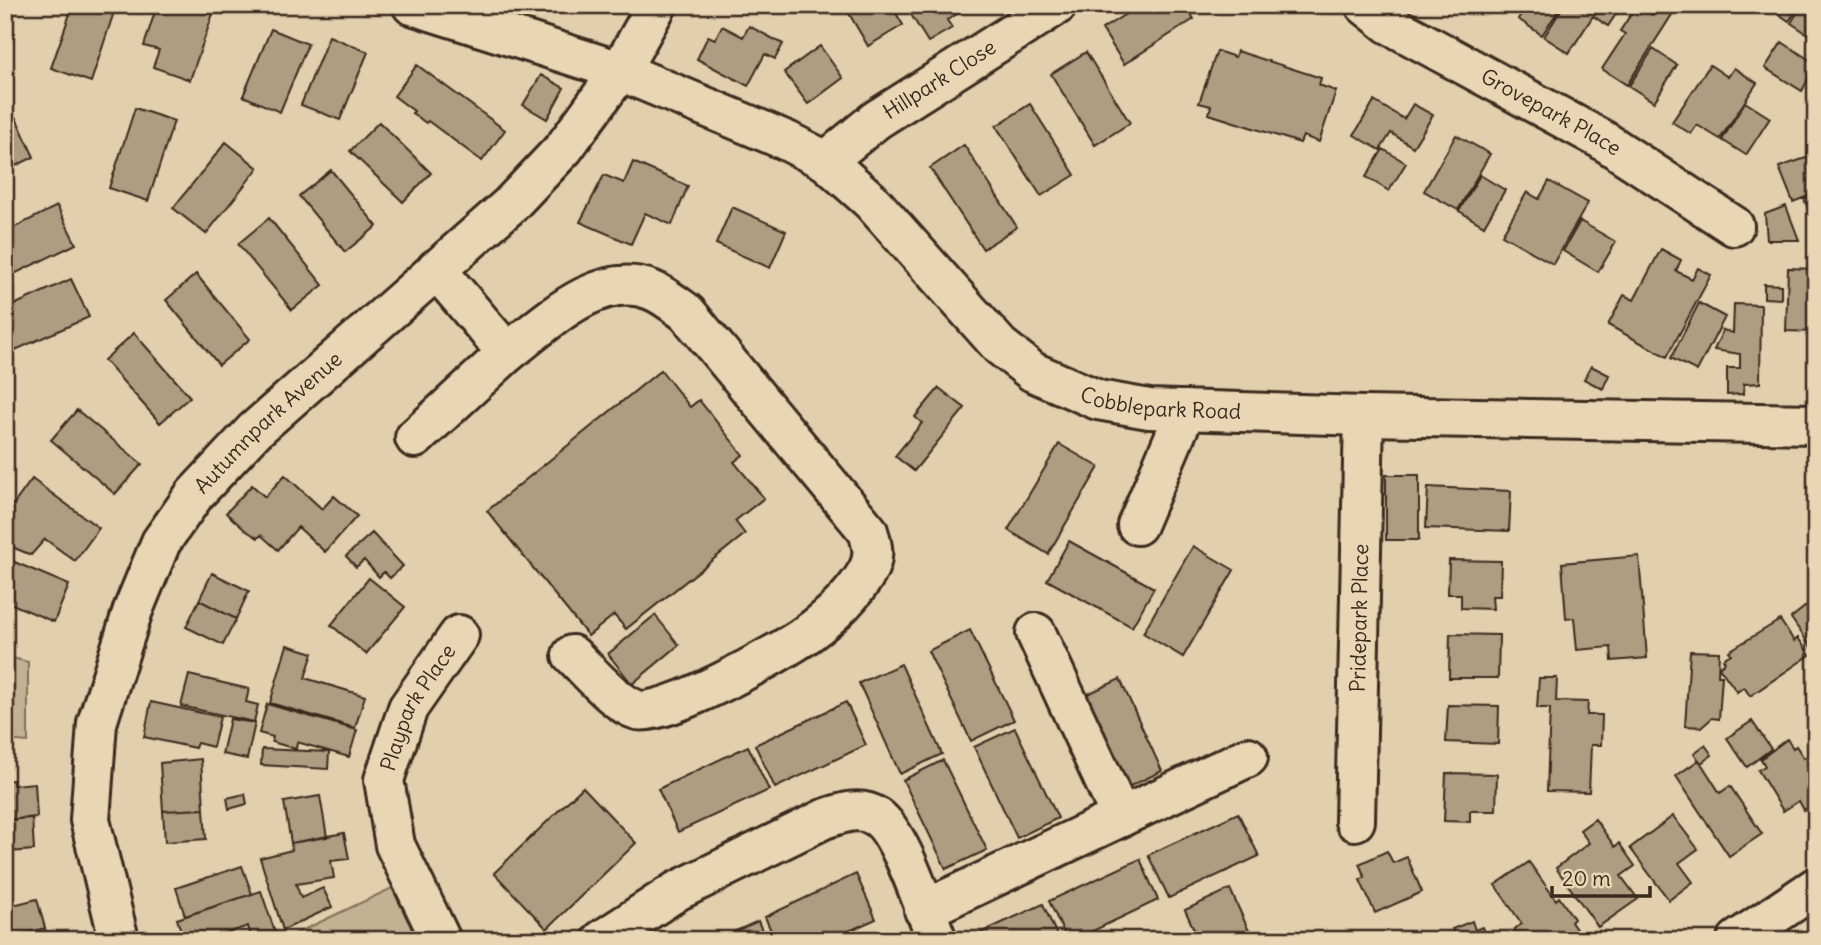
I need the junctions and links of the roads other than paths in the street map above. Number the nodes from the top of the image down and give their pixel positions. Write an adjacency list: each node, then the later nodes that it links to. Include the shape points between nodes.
1 (412, 5): 5 (street, Cobblepark Road)
2 (657, 5): 5 (street, Autumnpark Avenue)
3 (1057, 5): 6 (street, Hillpark Close, via 876,120)
4 (1365, 5): 7 (street, Grovepark Place, via 1389,24 1601,139)
5 (620, 71): 6 (street, Cobblepark Road); 8 (street, Autumnpark Avenue, via 564,148 510,205)
6 (826, 161): 10 (street, Cobblepark Road, via 871,201 1000,346 1033,372 1098,400)
7 (1734, 226)
8 (436, 269): 9 (street); 23 (street, Autumnpark Avenue, via 254,431 195,494 161,542 133,610 97,723 90,820)
9 (507, 353): 13 (street); 17 (street, via 569,305 602,290 629,285 649,289 687,313 868,531 874,552 850,596 808,633 747,670 670,705 638,711)
10 (1186, 410): 11 (street, Cobblepark Road); 14 (street)
11 (1364, 416): 12 (street, Cobblepark Road); 20 (street, Pridepark Place)
12 (1816, 424)
13 (415, 438)
14 (1137, 524)
15 (1037, 634): 19 (street)
16 (459, 635): 24 (street, Playpark Place, via 408,708 384,780 395,845)
17 (572, 655)
18 (1248, 758): 19 (street)
19 (1121, 817): 22 (street)
20 (1355, 821)
21 (1816, 887): 26 (street)
22 (930, 925): 25 (street, via 892,832 876,817 847,811 677,891)
23 (119, 940)
24 (441, 940)
25 (602, 940)
26 (1737, 940)

